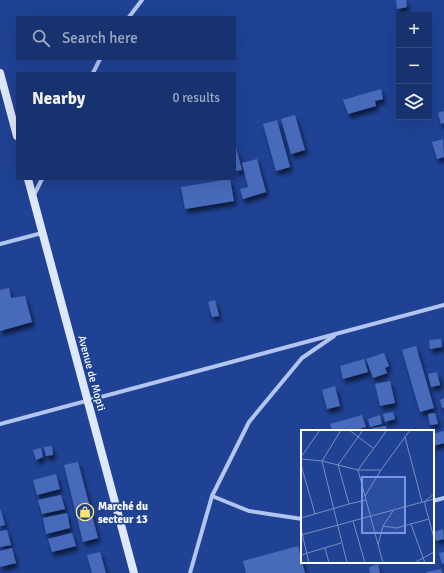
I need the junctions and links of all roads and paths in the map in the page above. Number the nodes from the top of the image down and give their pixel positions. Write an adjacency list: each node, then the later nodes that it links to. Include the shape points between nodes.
1 (142, 0): 2 (street)
2 (131, 16)
3 (100, 60): 4 (street)
4 (94, 72)
5 (0, 73): 6 (street)
6 (16, 132)
7 (28, 180): 9 (street, Avenue de Mopti)
8 (41, 180): 9 (street)
9 (33, 196): 10 (street, Avenue de Mopti)
10 (43, 233): 11 (street); 14 (street, Avenue de Mopti)
11 (0, 244)
12 (444, 304): 13 (street)
13 (338, 333): 14 (street); 16 (street, via 302,358 249,422)
14 (88, 400): 15 (street); 20 (street, Avenue de Mopti)
15 (0, 424)
16 (212, 496): 19 (street, via 249,510); 21 (street)
17 (444, 498): 18 (street)
18 (434, 501)
19 (301, 519)
20 (134, 573)
21 (190, 573)

